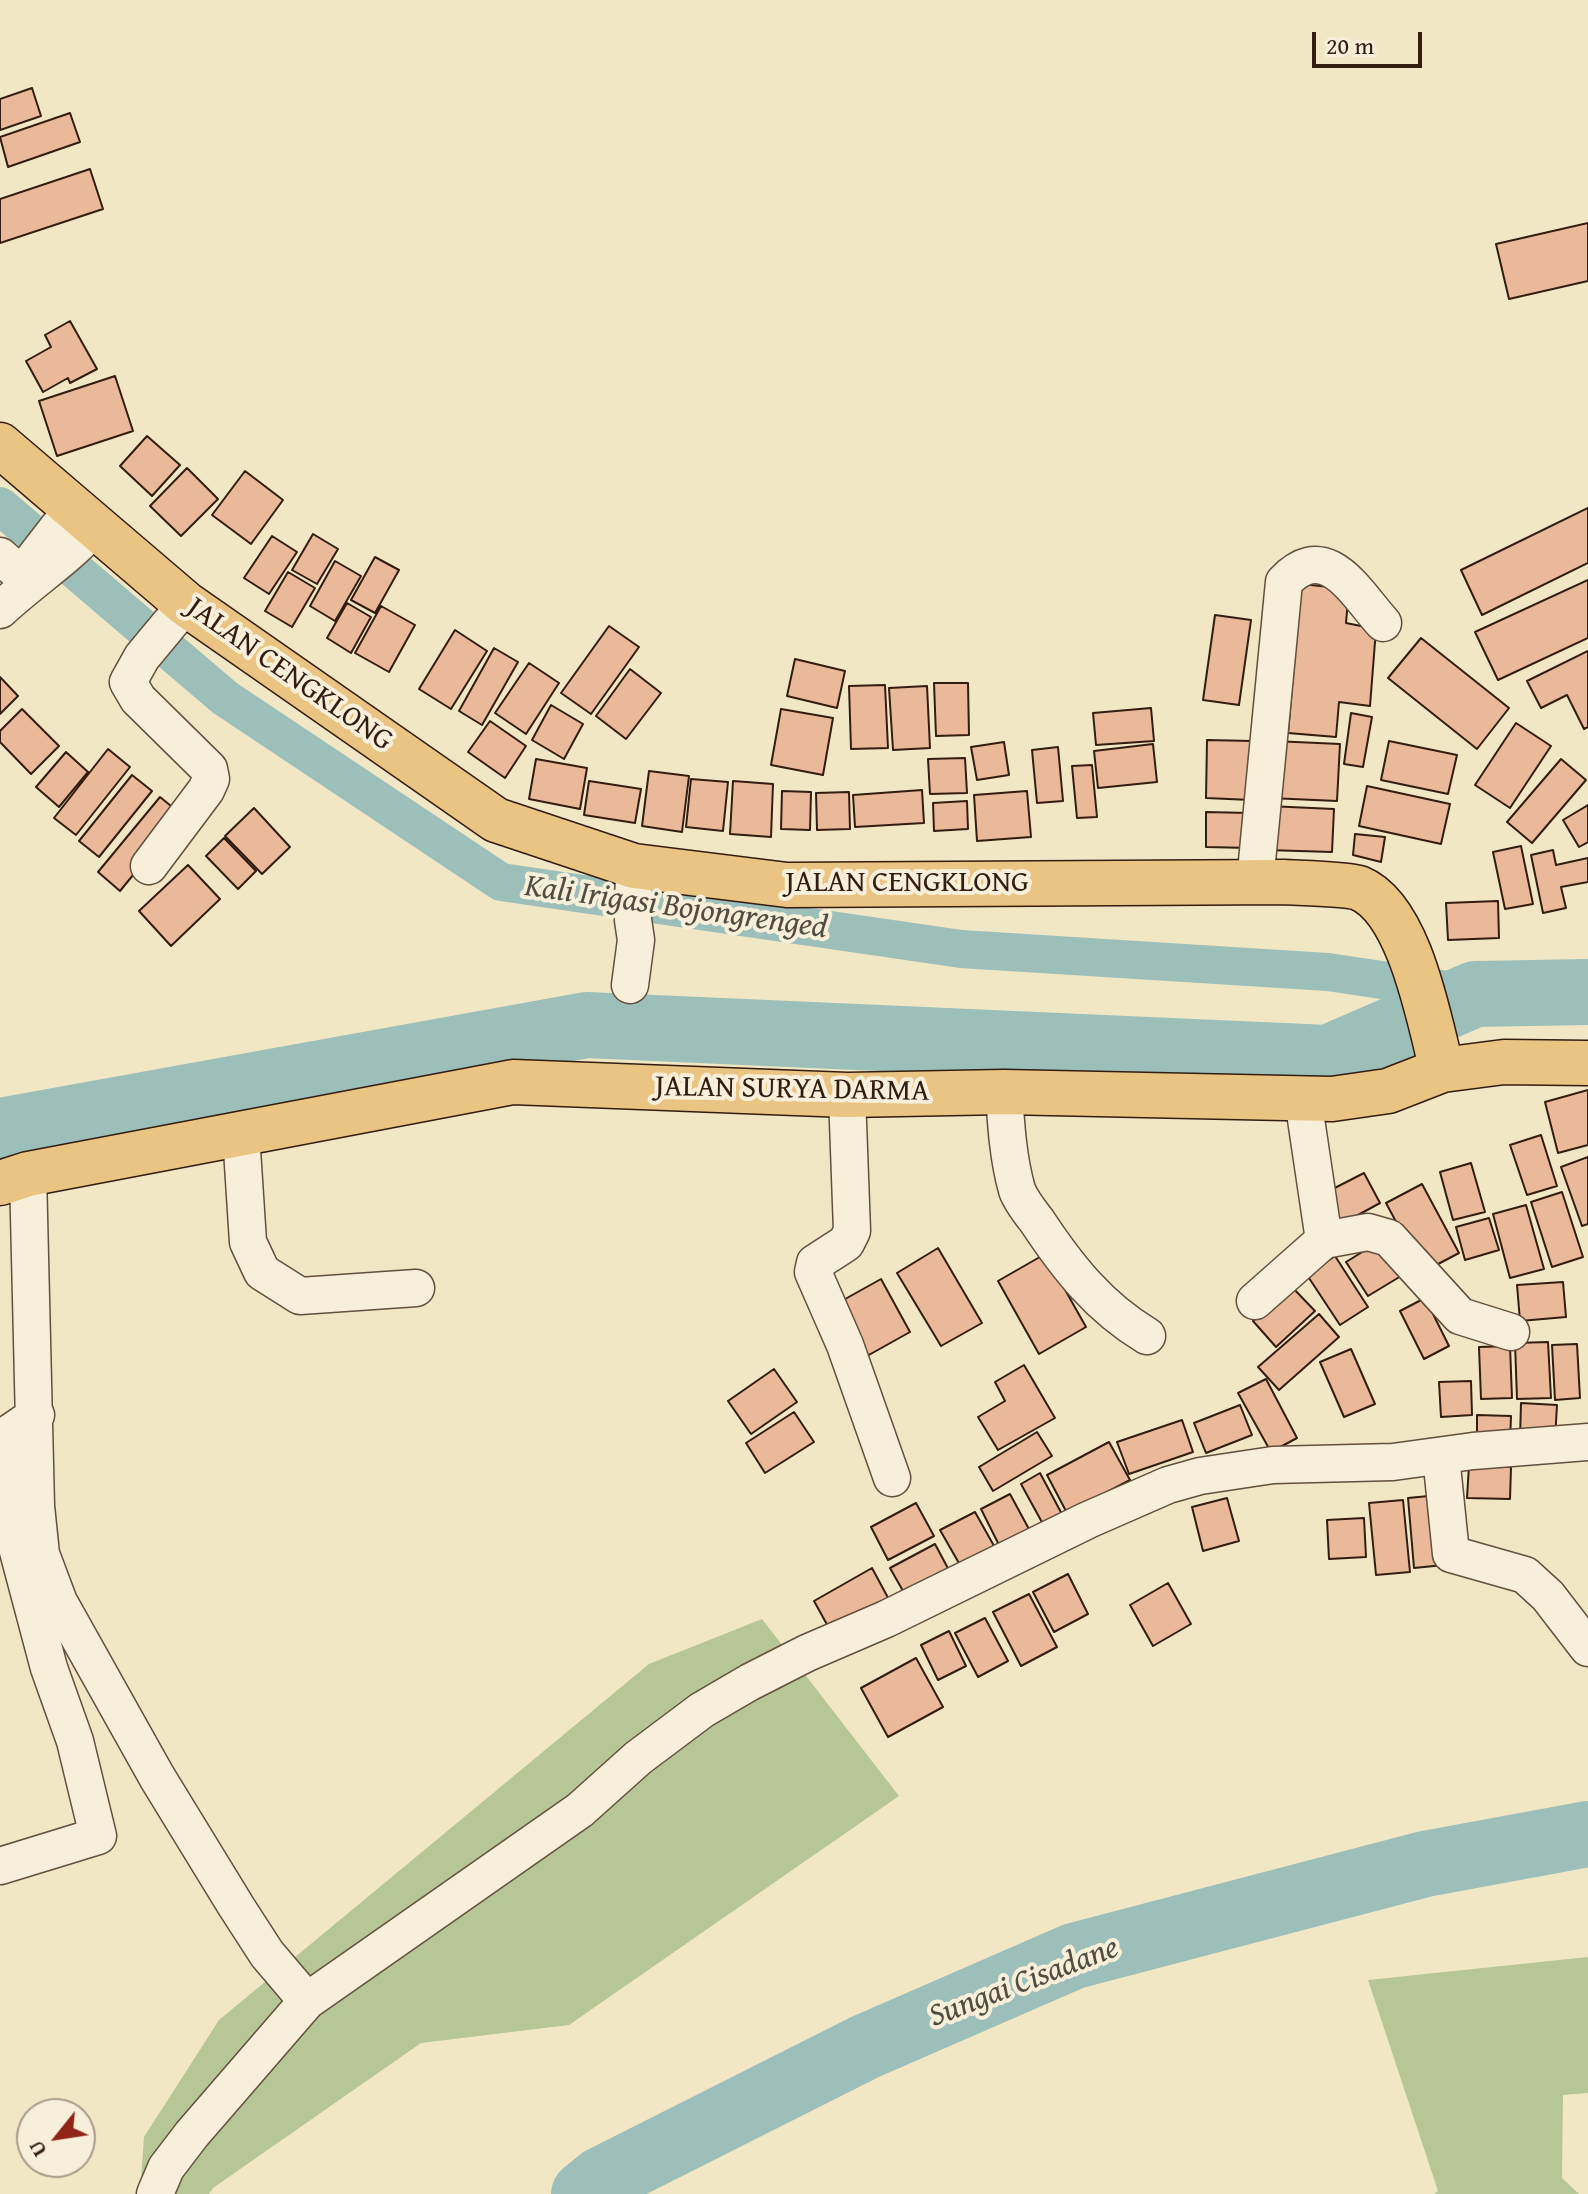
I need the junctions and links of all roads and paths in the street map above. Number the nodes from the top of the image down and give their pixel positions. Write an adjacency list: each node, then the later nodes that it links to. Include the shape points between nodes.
1 (0, 445): 2 (main road, JALAN CENGKLONG)
2 (78, 525): 3 (street); 5 (main road, JALAN CENGKLONG)
3 (26, 564): 4 (street, via 27,585)
4 (0, 610)
5 (180, 612): 7 (street, via 128,682 209,769 211,779); 8 (main road, JALAN CENGKLONG, via 496,820)
6 (1383, 623): 9 (street, via 1332,567 1320,562 1293,572 1284,582)
7 (149, 866)
8 (634, 875): 9 (main road, JALAN CENGKLONG, via 787,885); 10 (street, via 636,940)
9 (1255, 882): 11 (main road, JALAN CENGKLONG, via 1359,888 1391,913 1408,947)
10 (630, 985)
11 (1438, 1054): 12 (main road, JALAN SURYA DARMA, via 1504,1062); 15 (main road, JALAN SURYA DARMA, via 1388,1091)
12 (1588, 1063)
13 (1004, 1092): 14 (main road, JALAN SURYA DARMA); 15 (main road, JALAN SURYA DARMA); 22 (street, via 1018,1193 1096,1300)
14 (847, 1095): 16 (main road, JALAN SURYA DARMA, via 513,1082); 26 (street, via 852,1231 846,1243 815,1263 813,1272)
15 (1303, 1099): 18 (street)
16 (241, 1134): 17 (main road, JALAN SURYA DARMA); 19 (street, via 248,1242 262,1272 300,1296)
17 (7, 1172): 23 (street)
18 (1324, 1240): 20 (street); 21 (street, via 1368,1232 1389,1238 1460,1316)
19 (416, 1288)
20 (1255, 1301)
21 (1511, 1332)
22 (1147, 1336)
23 (36, 1415): 28 (street, via 5,1436 16,1544 98,1836); 29 (street, via 41,1554 59,1602 236,1906)
24 (1588, 1442): 25 (street)
25 (1441, 1456): 27 (street, via 1451,1554 1525,1575); 29 (street, via 1273,1465 1168,1485 807,1653 702,1710 580,1810)
26 (892, 1478)
27 (1588, 1648)
28 (0, 1866)
29 (307, 2001): 30 (street, via 192,2134 166,2168)
30 (155, 2194)

